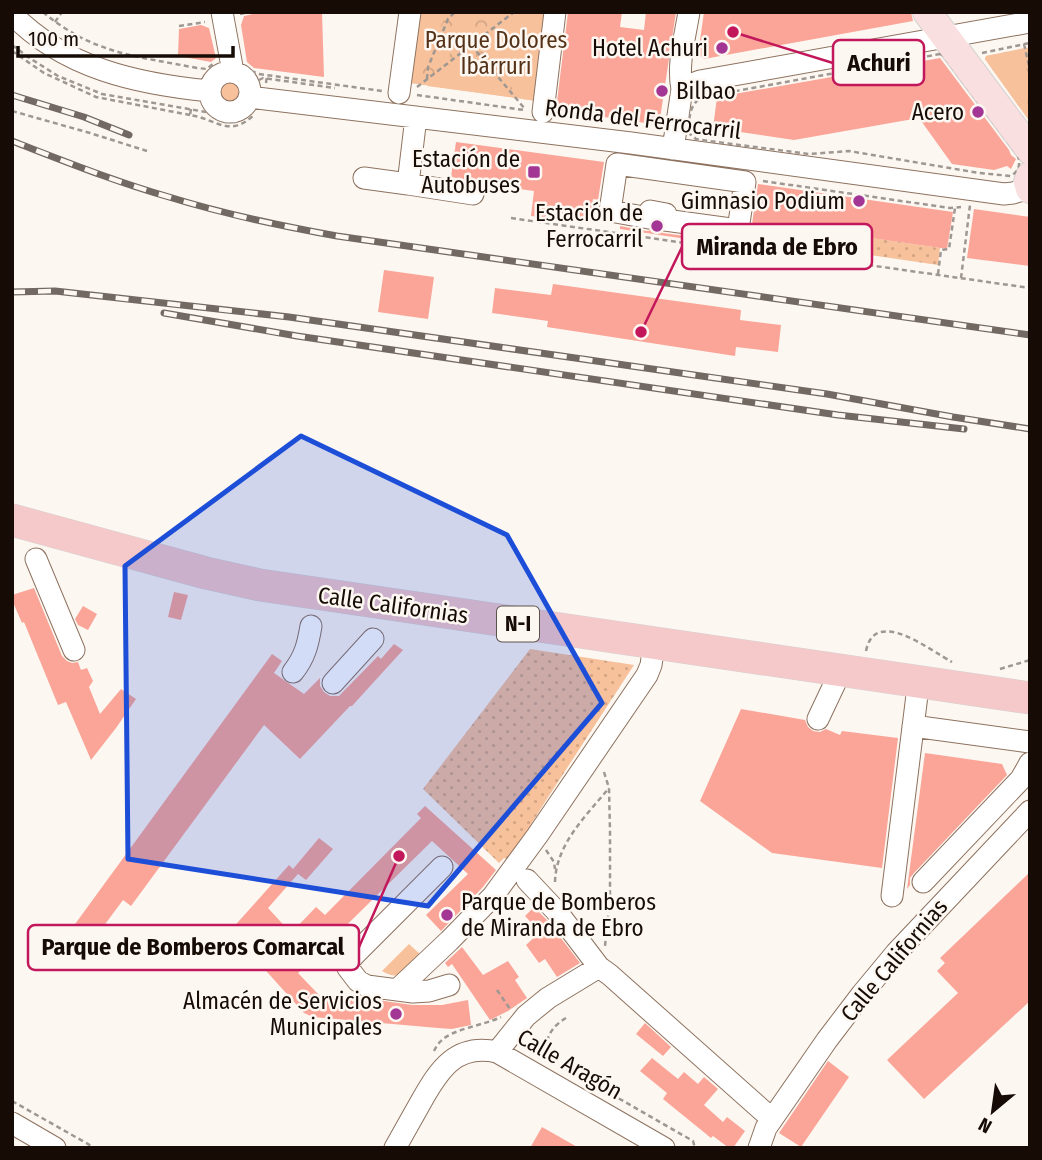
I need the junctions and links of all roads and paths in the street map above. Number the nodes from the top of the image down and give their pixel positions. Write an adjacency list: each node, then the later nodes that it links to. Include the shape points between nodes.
1 (43, 12): 11 (path)
2 (62, 12): 11 (path)
3 (410, 12): 26 (street)
4 (454, 12): 22 (path, via 428,67)
5 (514, 12): 17 (path)
6 (555, 12): 29 (street)
7 (689, 12): 24 (street)
8 (926, 12): 14 (main road)
9 (12, 14): 25 (street, Ronda del Ferrocarril, via 60,52 87,65)
10 (215, 18): 13 (path); 21 (street)
11 (55, 22): 25 (path, via 116,52 197,68)
12 (1030, 22): 14 (street)
13 (179, 26)
14 (946, 38): 24 (street, via 700,81); 36 (main road)
15 (1030, 43): 16 (path)
16 (1024, 44): 19 (path); 20 (path)
17 (471, 45): 22 (path); 29 (path)
18 (12, 51): 30 (path, via 44,73 96,97)
19 (978, 55)
20 (1030, 70)
21 (233, 72): 25 (street, via 216,76); 27 (street, via 247,82)
22 (427, 79): 23 (path)
23 (419, 85)
24 (682, 89): 34 (street)
25 (202, 90): 27 (street, Ronda del Ferrocarril, via 215,105 232,112 242,108); 30 (path)
26 (399, 93)
27 (249, 97): 32 (street, Ronda del Ferrocarril)
28 (12, 111): 35 (path)
29 (534, 111): 33 (path)
30 (190, 115): 31 (path, via 231,127 254,114)
31 (262, 115)
32 (416, 117): 34 (street, Ronda del Ferrocarril); 39 (street)
33 (577, 117)
34 (673, 149): 40 (street, Ronda del Ferrocarril, via 1004,194)
35 (147, 151)
36 (1026, 160): 36 (path, via 940,54 703,97 696,100 690,114 690,134 696,139 746,146 809,154 849,151 1004,176 1017,172); 40 (main road)
37 (364, 178): 39 (street)
38 (759, 181): 42 (path)
39 (408, 184): 41 (street)
40 (1029, 188)
41 (473, 194)
42 (955, 208): 46 (path, via 948,249 941,250); 47 (path, via 970,203)
43 (511, 218): 45 (path, via 692,244)
44 (737, 238): 44 (street, via 665,220 666,214 650,211 649,218 610,211 617,164 746,182); 46 (path)
45 (698, 241)
46 (937, 275): 47 (path)
47 (961, 278): 48 (path)
48 (1030, 288)
49 (12, 520): 55 (highway, Calle Californias / N-I, via 260,586)
50 (12, 533): 55 (highway, Calle Californias / N-I, via 258,597)
51 (36, 559): 54 (street)
52 (311, 626): 59 (street, via 307,650)
53 (373, 639): 61 (street)
54 (74, 650)
55 (653, 650): 60 (highway, Calle Californias / N-I); 68 (street, via 647,676)
56 (1030, 660): 58 (path)
57 (959, 665): 60 (path, via 892,631 874,634 868,640)
58 (994, 669)
59 (293, 672)
60 (849, 679): 62 (highway, Calle Californias / N-I); 63 (highway, Calle Californias / N-I); 65 (street)
61 (333, 682)
62 (917, 695): 64 (highway, Calle Californias / N-I); 66 (street)
63 (1030, 698)
64 (1030, 710)
65 (818, 719)
66 (913, 726): 67 (street); 77 (street)
67 (1030, 742)
68 (597, 747): 70 (path); 72 (street)
69 (1030, 763): 76 (street, via 1021,779)
70 (609, 788): 74 (path, via 568,839); 79 (path, via 610,897)
71 (1030, 811): 87 (street, Calle Californias, via 896,953)
72 (534, 840): 74 (path, via 548,852); 75 (street)
73 (442, 867): 81 (street, via 349,961 348,968 358,981)
74 (555, 872): 78 (path)
75 (519, 877): 78 (street); 81 (street, via 493,896)
76 (923, 882)
77 (892, 896)
78 (558, 914): 79 (street)
79 (598, 965): 85 (street, via 526,1016); 87 (street)
80 (449, 985): 81 (street, via 429,991)
81 (397, 990)
82 (497, 990): 83 (path)
83 (512, 1012)
84 (566, 1018): 93 (path, via 554,1027 547,1042 550,1058 693,1141)
85 (497, 1052): 91 (street, Calle Aragón, via 466,1053 446,1064); 92 (street, Calle Aragón)
86 (12, 1101): 90 (path)
87 (772, 1119): 94 (street, Calle Californias)
88 (12, 1123): 89 (street)
89 (55, 1148)
90 (95, 1148)
91 (395, 1148)
92 (664, 1148)
93 (695, 1148)
94 (759, 1148)

